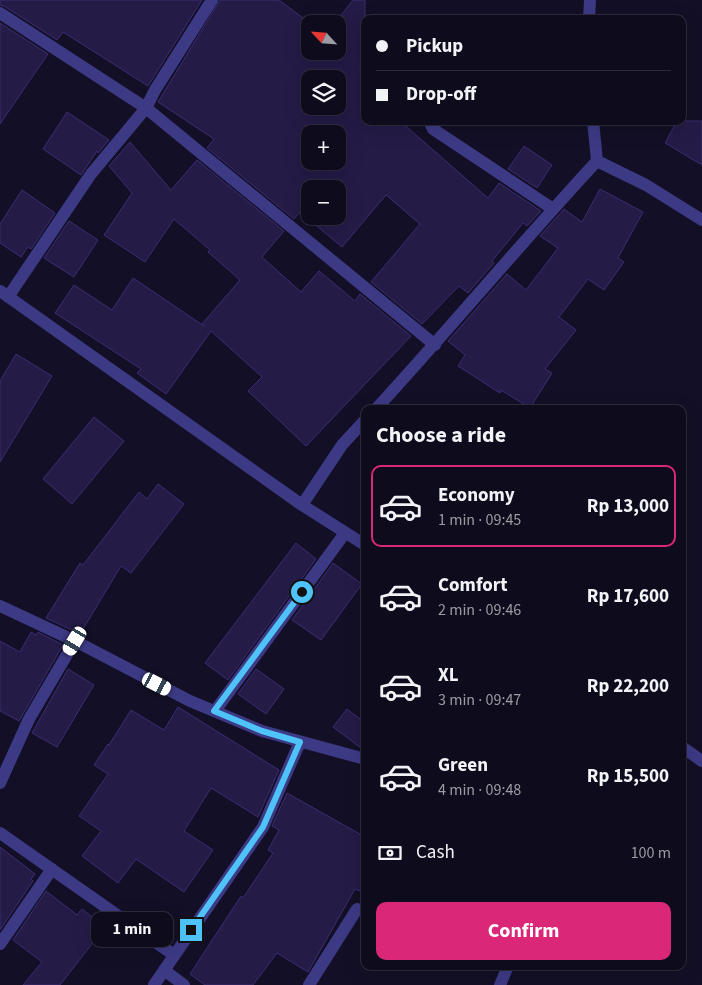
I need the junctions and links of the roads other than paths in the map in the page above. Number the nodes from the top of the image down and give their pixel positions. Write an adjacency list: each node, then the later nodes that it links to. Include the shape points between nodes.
1 (212, 0): 5 (street)
2 (590, 0): 4 (street)
3 (0, 13): 5 (street)
4 (589, 15)
5 (146, 108): 11 (street, via 91,174); 12 (street)
6 (431, 125): 9 (street)
7 (593, 125): 8 (street)
8 (598, 162): 9 (street); 10 (street, via 646,185)
9 (553, 209): 12 (street)
10 (702, 220)
11 (4, 294): 15 (street)
12 (435, 345): 13 (street)
13 (380, 405)
14 (361, 424): 15 (street, via 342,445)
15 (302, 505): 16 (street)
16 (345, 533): 17 (street); 20 (street)
17 (361, 543)
18 (0, 606): 19 (street)
19 (75, 641): 20 (street); 25 (street, via 29,718)
20 (214, 711): 21 (street, via 262,731)
21 (300, 742): 23 (street); 30 (street, via 263,827)
22 (686, 750): 24 (street)
23 (361, 758)
24 (702, 761)
25 (0, 783)
26 (0, 833): 27 (street)
27 (52, 869): 29 (street); 30 (street)
28 (358, 909): 35 (street)
29 (0, 944)
30 (174, 955): 31 (street)
31 (164, 970): 33 (street); 34 (street)
32 (506, 970): 36 (street)
33 (154, 985)
34 (184, 985)
35 (309, 985)
36 (500, 985)

